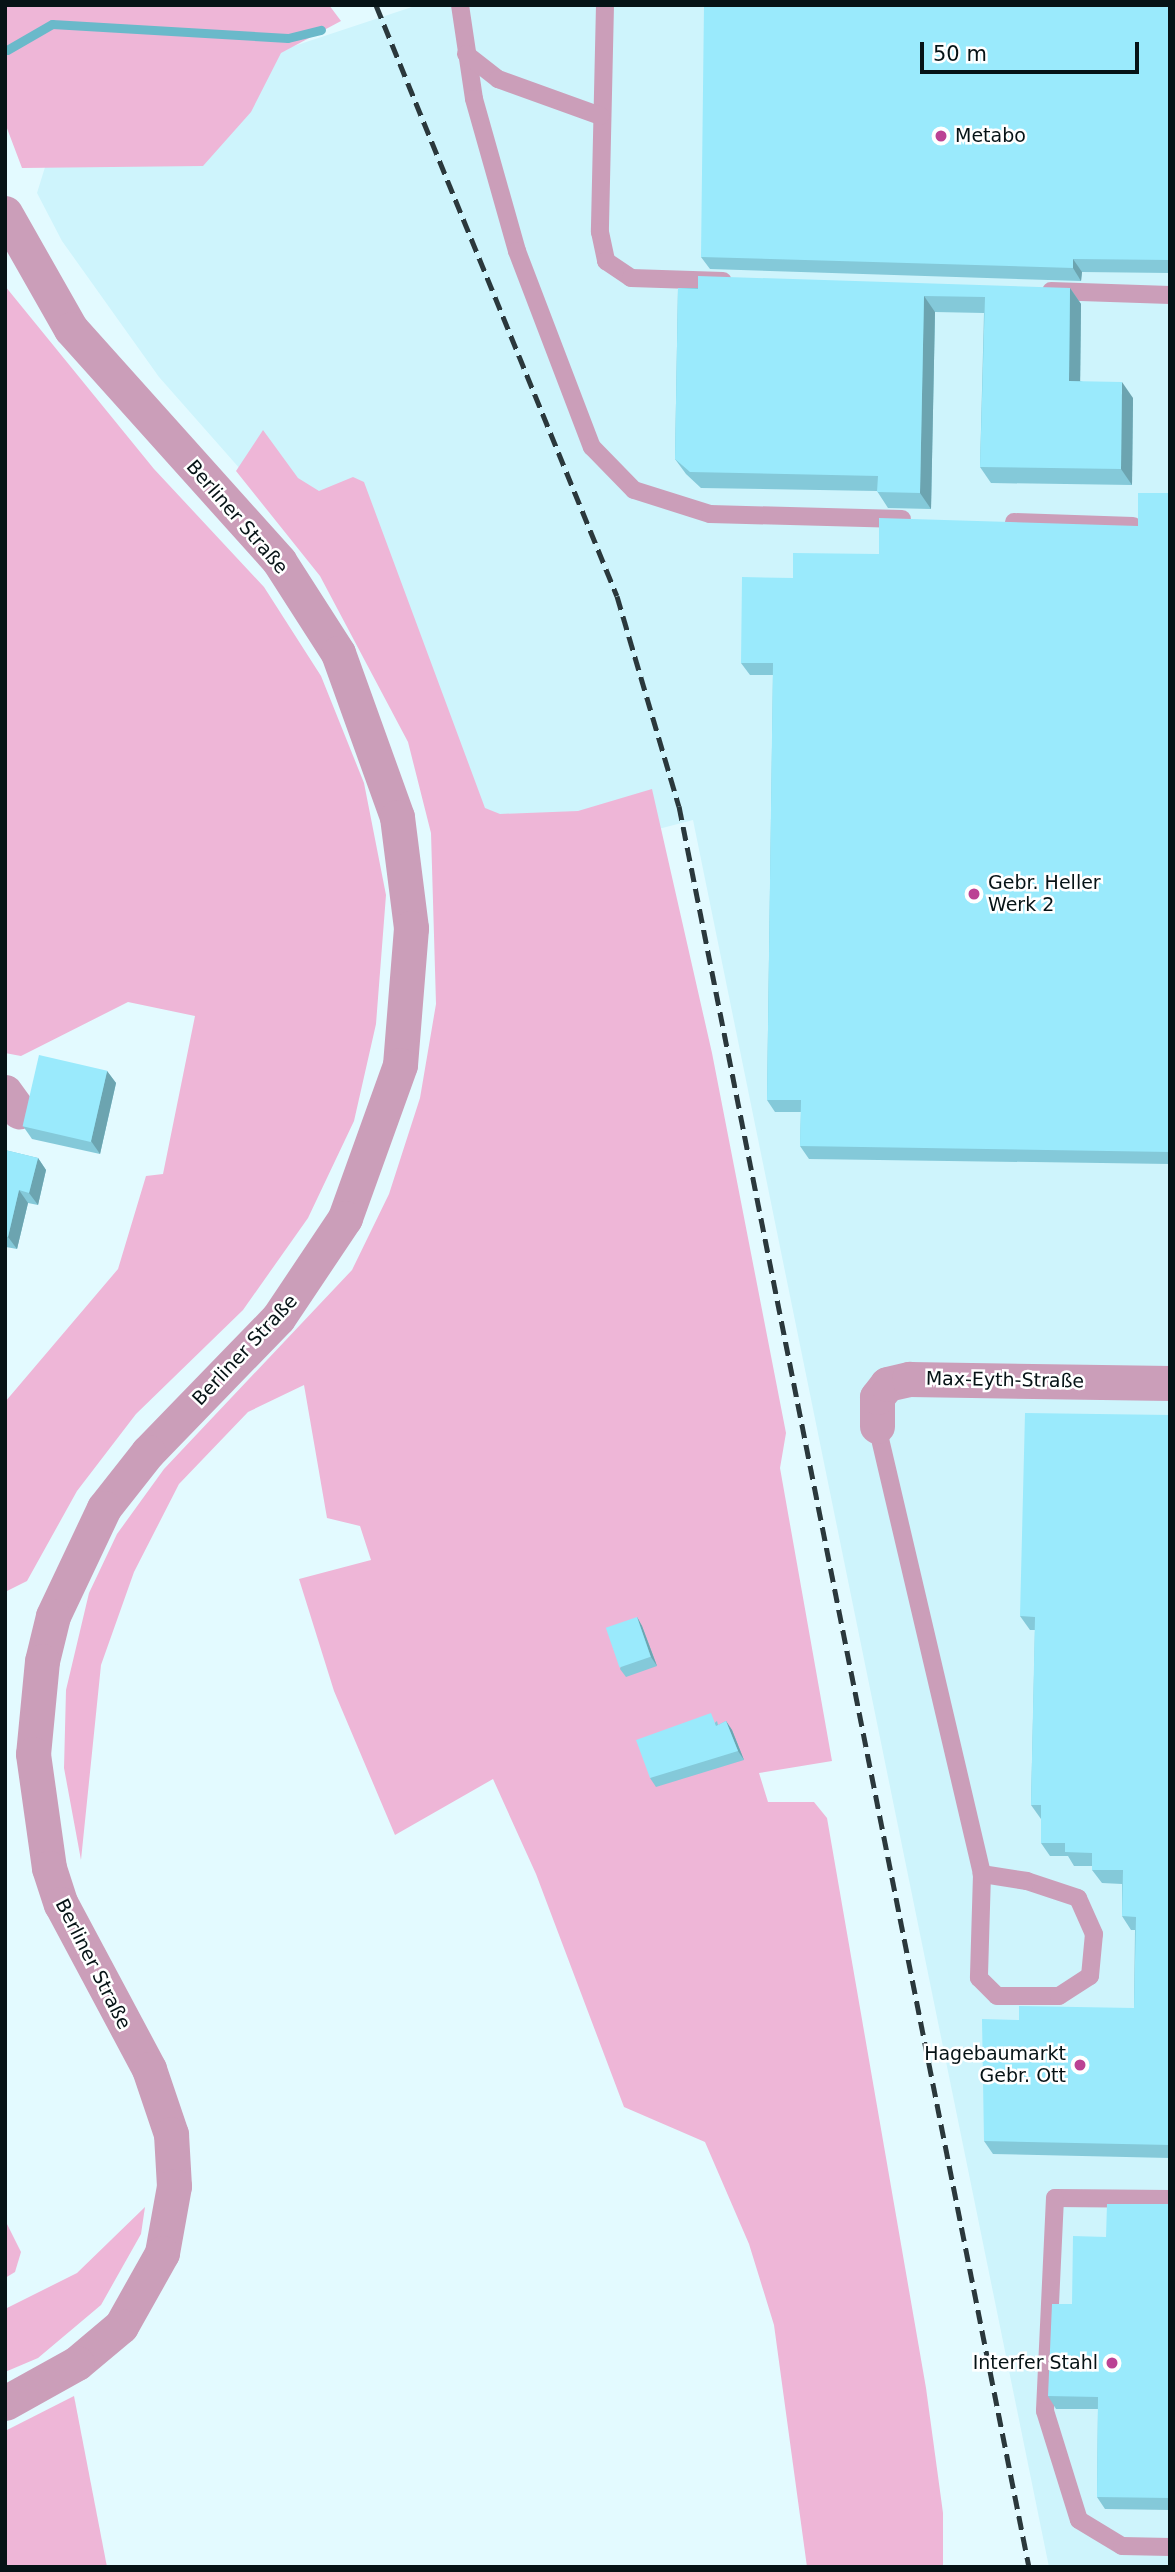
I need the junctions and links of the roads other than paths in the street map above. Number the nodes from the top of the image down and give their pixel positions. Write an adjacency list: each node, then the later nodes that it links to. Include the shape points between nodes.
1 (460, 5): 3 (lane)
2 (605, 5): 4 (lane)
3 (466, 54): 4 (lane, via 498,79); 9 (lane, via 517,251 582,421 593,447 634,490 710,514)
4 (601, 116): 6 (lane, via 600,232 607,261 631,278)
5 (5, 213): 16 (street, Berliner Straße, via 71,329 279,561 338,653 382,761 397,817 411,928 400,1065 345,1218 278,1318 148,1452 104,1508 53,1616 42,1661 33,1754 50,1867 61,1904 149,2069 171,2134 174,2186 155,2269 121,2326 77,2363)
6 (742, 281)
7 (1032, 290): 8 (lane)
8 (1170, 295)
9 (928, 520)
10 (997, 522): 11 (lane)
11 (1133, 526)
12 (1170, 1383): 13 (street, Max-Eyth-Straße, via 909,1379 887,1384 877,1397)
13 (877, 1426): 14 (lane)
14 (982, 1874): 14 (lane, via 979,1978 997,1996 1059,1996 1090,1976 1094,1934 1078,1898 1027,1881)
15 (1170, 2199): 17 (lane, via 1055,2198 1045,2411 1079,2520 1122,2546)
16 (5, 2403)
17 (1170, 2547)

